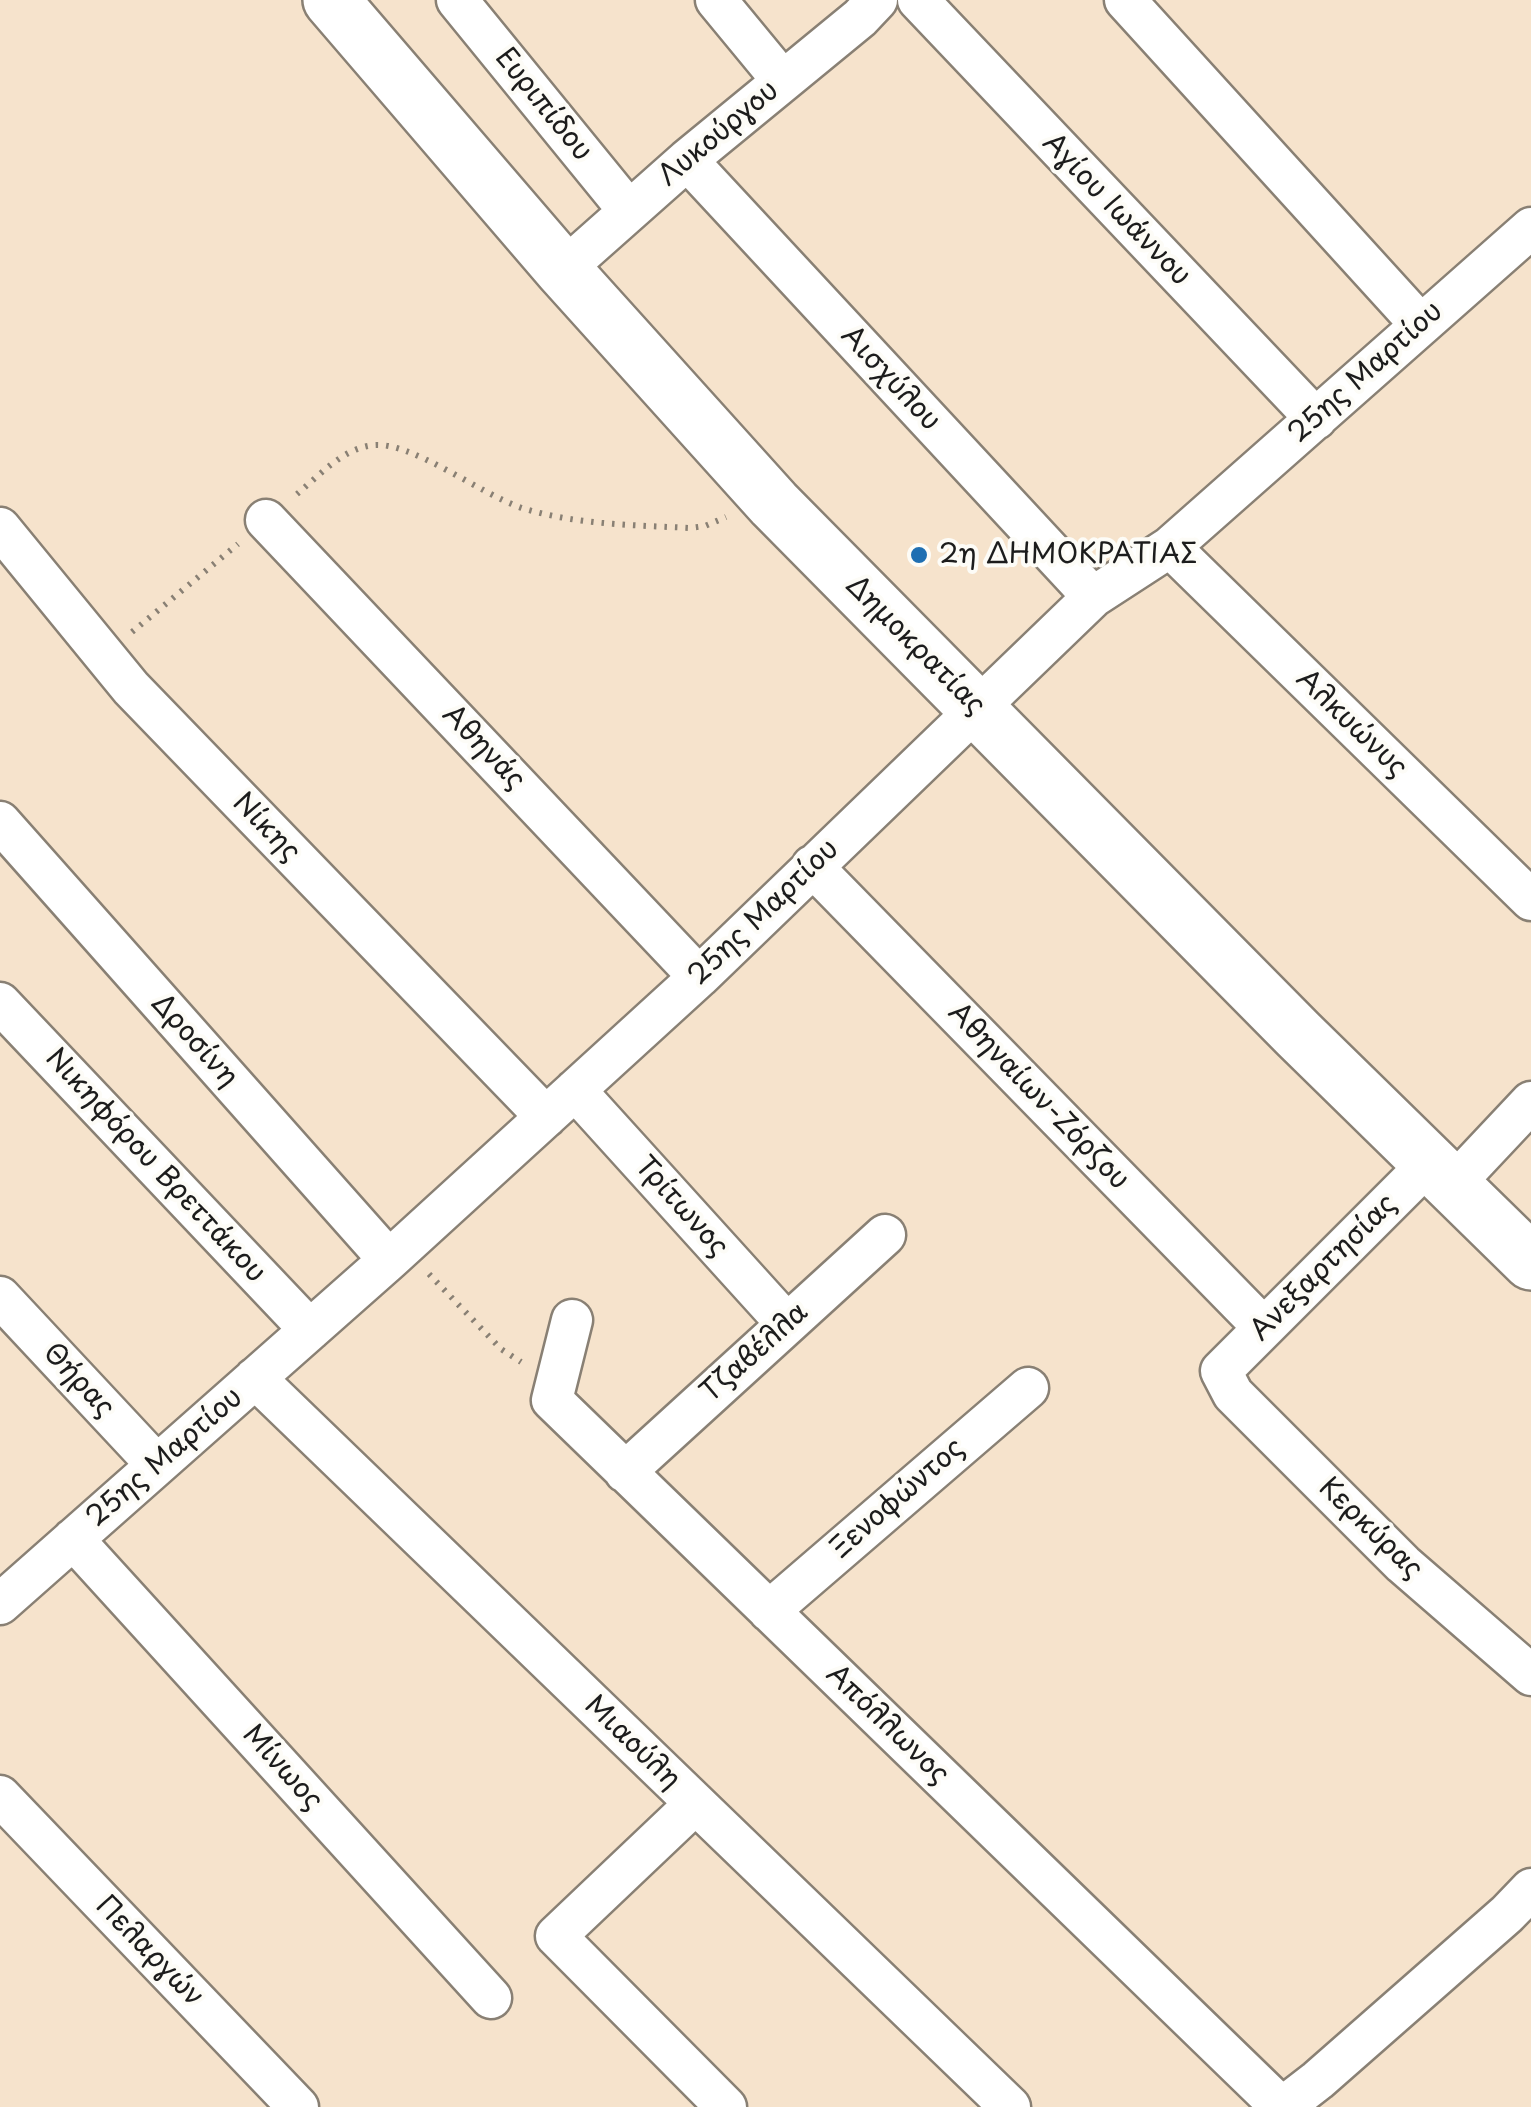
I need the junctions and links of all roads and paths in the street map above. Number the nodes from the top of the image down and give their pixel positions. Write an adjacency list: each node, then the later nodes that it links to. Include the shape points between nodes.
1 (330, 0): 11 (street, Δημοκρατίας)
2 (457, 0): 9 (street, Ευριπίδου)
3 (716, 0): 7 (street)
4 (876, 0): 7 (street, Λυκούργου)
5 (918, 0): 13 (street, Αγίου Ιωάννου)
6 (1125, 0): 12 (street)
7 (782, 80): 8 (street, Λυκούργου)
8 (687, 160): 9 (street, Λυκούργου); 18 (street, Αισχύλου)
9 (630, 211): 11 (street, Λυκούργου)
10 (1531, 228): 12 (street, 25ης Μαρτίου)
11 (563, 270): 14 (street, Δημοκρατίας)
12 (1420, 324): 13 (street, 25ης Μαρτίου)
13 (1316, 420): 17 (street, 25ης Μαρτίου)
14 (760, 488): 15 (path, via 729,516 698,527 576,521 517,506 408,451 374,446 344,456); 20 (street, Δημοκρατίας)
15 (266, 520): 19 (path); 24 (street, Αθηνάς)
16 (0, 528): 19 (street, Νίκης)
17 (1170, 548): 18 (street, 25ης Μαρτίου); 23 (street, Αλκυώνυς)
18 (1093, 597): 20 (street, 25ης Μαρτίου)
19 (104, 655): 28 (street, Νίκης)
20 (977, 710): 22 (street, 25ης Μαρτίου); 29 (street, Δημοκρατίας)
21 (0, 822): 31 (street, Δροσίνη)
22 (812, 866): 24 (street, 25ης Μαρτίου); 36 (street, Αθηναίων-Ζόρζου)
23 (1531, 900)
24 (699, 976): 26 (street, 25ης Μαρτίου)
25 (0, 1003): 37 (street, Νικηφόρου Βρεττάκου)
26 (575, 1090): 28 (street, 25ης Μαρτίου); 35 (street, Τρίτωνος)
27 (1531, 1102): 29 (street, Ανεξαρτησίας)
28 (546, 1117): 31 (street, 25ης Μαρτίου)
29 (1440, 1175): 32 (street, Δημοκρατίας); 36 (street, Ανεξαρτησίας)
30 (885, 1235): 35 (street, Τζαβέλλα)
31 (396, 1253): 37 (street, 25ης Μαρτίου); 40 (path, via 501,1349)
32 (1531, 1262)
33 (0, 1298): 42 (street, Θήρας)
34 (572, 1320): 40 (street)
35 (787, 1324): 43 (street, Τζαβέλλα)
36 (1264, 1328): 38 (street, Ανεξαρτησίας)
37 (310, 1330): 39 (street, 25ης Μαρτίου)
38 (1220, 1371): 47 (street, Κερκύρας, via 1233,1394 1403,1564)
39 (255, 1378): 42 (street, 25ης Μαρτίου); 49 (street, Μιαούλη)
40 (556, 1384): 43 (street, Απόλλωνος, via 552,1400)
41 (1028, 1388): 46 (street, Ξενοφώντος)
42 (157, 1465): 44 (street, 25ης Μαρτίου)
43 (626, 1472): 46 (street, Απόλλωνος)
44 (73, 1539): 45 (street, 25ης Μαρτίου); 51 (street, Μίνωος)
45 (0, 1604)
46 (768, 1611): 55 (street, Απόλλωνος)
47 (1531, 1675)
48 (0, 1796): 52 (street, Πελαργών)
49 (696, 1804): 53 (street, via 556,1936); 54 (street, Μιαούλη)
50 (1523, 1915): 55 (street)
51 (491, 1998)
52 (298, 2107)
53 (726, 2107)
54 (1010, 2107)
55 (1282, 2107)

